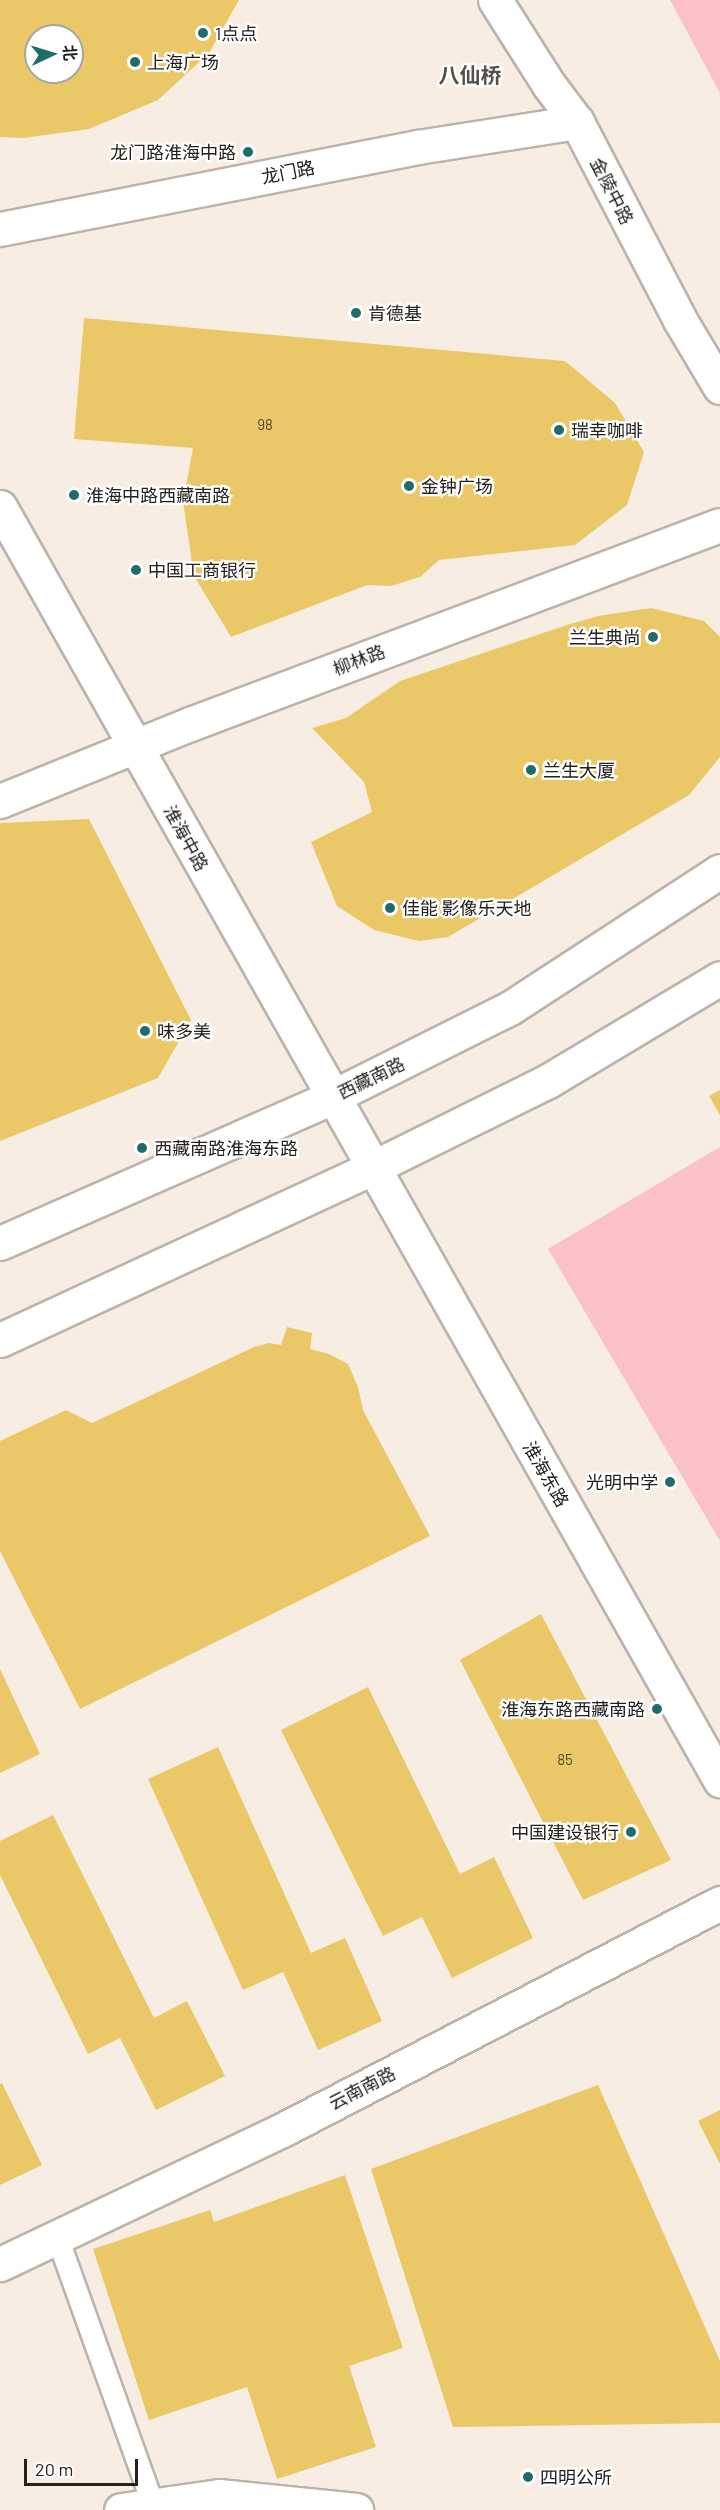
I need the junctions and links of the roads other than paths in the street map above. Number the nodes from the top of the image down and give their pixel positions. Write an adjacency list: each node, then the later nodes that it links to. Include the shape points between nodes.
1 (495, 0): 2 (main road, 金陵中路)
2 (577, 122): 3 (main road, 龙门路, via 418,147); 4 (main road, 金陵中路, via 680,320)
3 (0, 229)
4 (720, 387)
5 (0, 507): 7 (main road, 淮海中路)
6 (720, 525): 7 (main road, 柳林路)
7 (134, 746): 8 (main road, 柳林路); 11 (main road, 淮海中路)
8 (0, 801)
9 (720, 871): 11 (main road, 西藏南路, via 510,1008)
10 (720, 978): 12 (main road, via 548,1081)
11 (332, 1097): 12 (main road, 淮海中路); 13 (main road, 西藏南路)
12 (372, 1168): 14 (main road); 15 (main road, 淮海东路)
13 (0, 1243)
14 (0, 1340)
15 (720, 1780)
16 (720, 1903): 17 (main road, 云南南路, via 286,2128)
17 (57, 2237): 18 (main road, 云南南路); 19 (lane)
18 (0, 2264)
19 (153, 2505): 20 (main road); 21 (main road, via 219,2496)
20 (121, 2510)
21 (356, 2510)

